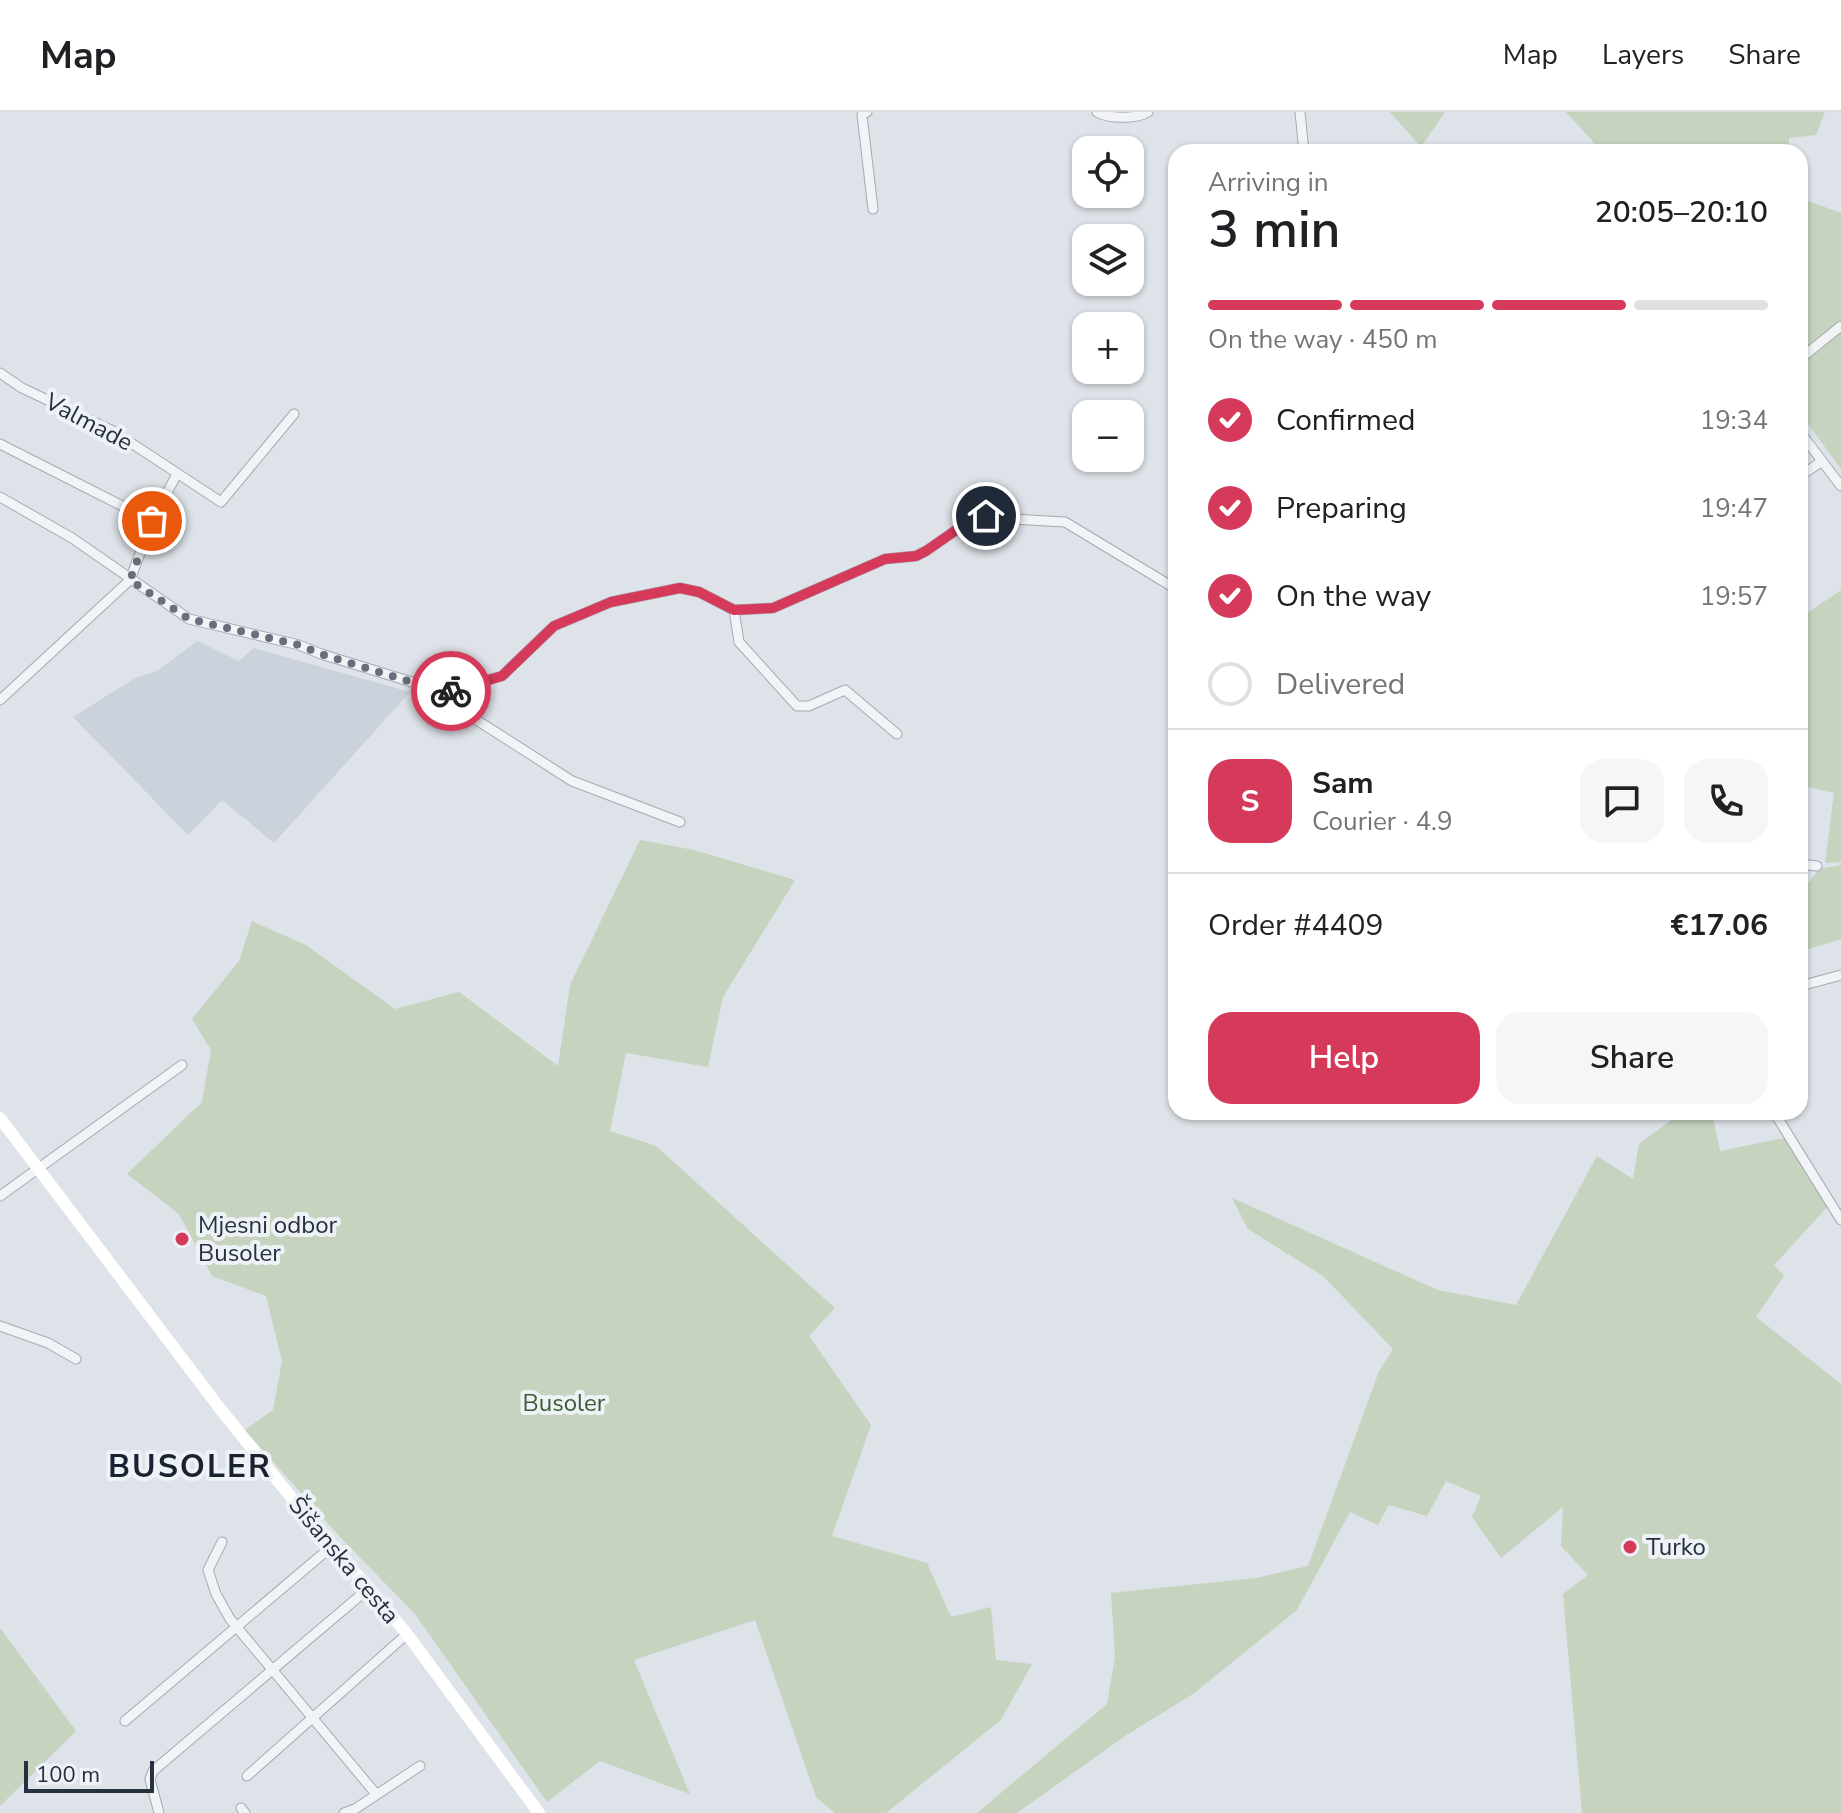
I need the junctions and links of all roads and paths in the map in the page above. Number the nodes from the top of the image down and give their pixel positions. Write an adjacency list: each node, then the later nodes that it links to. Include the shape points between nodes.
1 (867, 112): 6 (street, via 862,115)
2 (1097, 112): 3 (street)
3 (1148, 112)
4 (1300, 112): 5 (street)
5 (1303, 144)
6 (873, 209)
7 (1841, 326): 8 (street)
8 (1808, 353)
9 (0, 373): 15 (street, Valmade, via 113,431)
10 (294, 414): 15 (street, Valmade, via 221,502)
11 (1808, 443): 13 (street)
12 (0, 444): 18 (street)
13 (1821, 462): 14 (street); 16 (street)
14 (1808, 471)
15 (177, 474): 18 (street)
16 (1841, 486)
17 (0, 497): 19 (street, via 72,538)
18 (152, 521): 19 (street)
19 (130, 580): 22 (street, via 189,619 299,645); 23 (street)
20 (1168, 584): 21 (street, via 1065,522 986,516 975,517 916,556 885,559 773,608)
21 (734, 610): 22 (street, via 680,588 611,602 554,626 502,676); 24 (street, via 739,642 797,706 845,690)
22 (436, 694): 25 (street, via 572,781)
23 (0, 700)
24 (897, 734)
25 (680, 822)
26 (1808, 865): 27 (street)
27 (1817, 866)
28 (1841, 975): 29 (street)
29 (1808, 984)
30 (182, 1065): 33 (street)
31 (0, 1118): 33 (main road, Šišanska cesta)
32 (1779, 1120): 35 (street)
33 (38, 1168): 34 (street); 39 (main road, Šišanska cesta)
34 (0, 1196)
35 (1841, 1220)
36 (0, 1326): 37 (street)
37 (76, 1359)
38 (222, 1542): 41 (street, via 208,1570)
39 (331, 1547): 40 (main road, Šišanska cesta); 41 (street)
40 (369, 1588): 42 (main road, Šišanska cesta); 43 (street)
41 (237, 1627): 43 (street); 45 (street)
42 (407, 1634): 44 (street); 51 (main road, Šišanska cesta)
43 (273, 1671): 44 (street); 49 (street, via 153,1771 150,1779)
44 (313, 1718): 47 (street); 48 (street)
45 (125, 1721)
46 (420, 1766): 48 (street)
47 (247, 1776)
48 (376, 1794): 50 (street)
49 (159, 1813)
50 (344, 1813)
51 (539, 1813)

